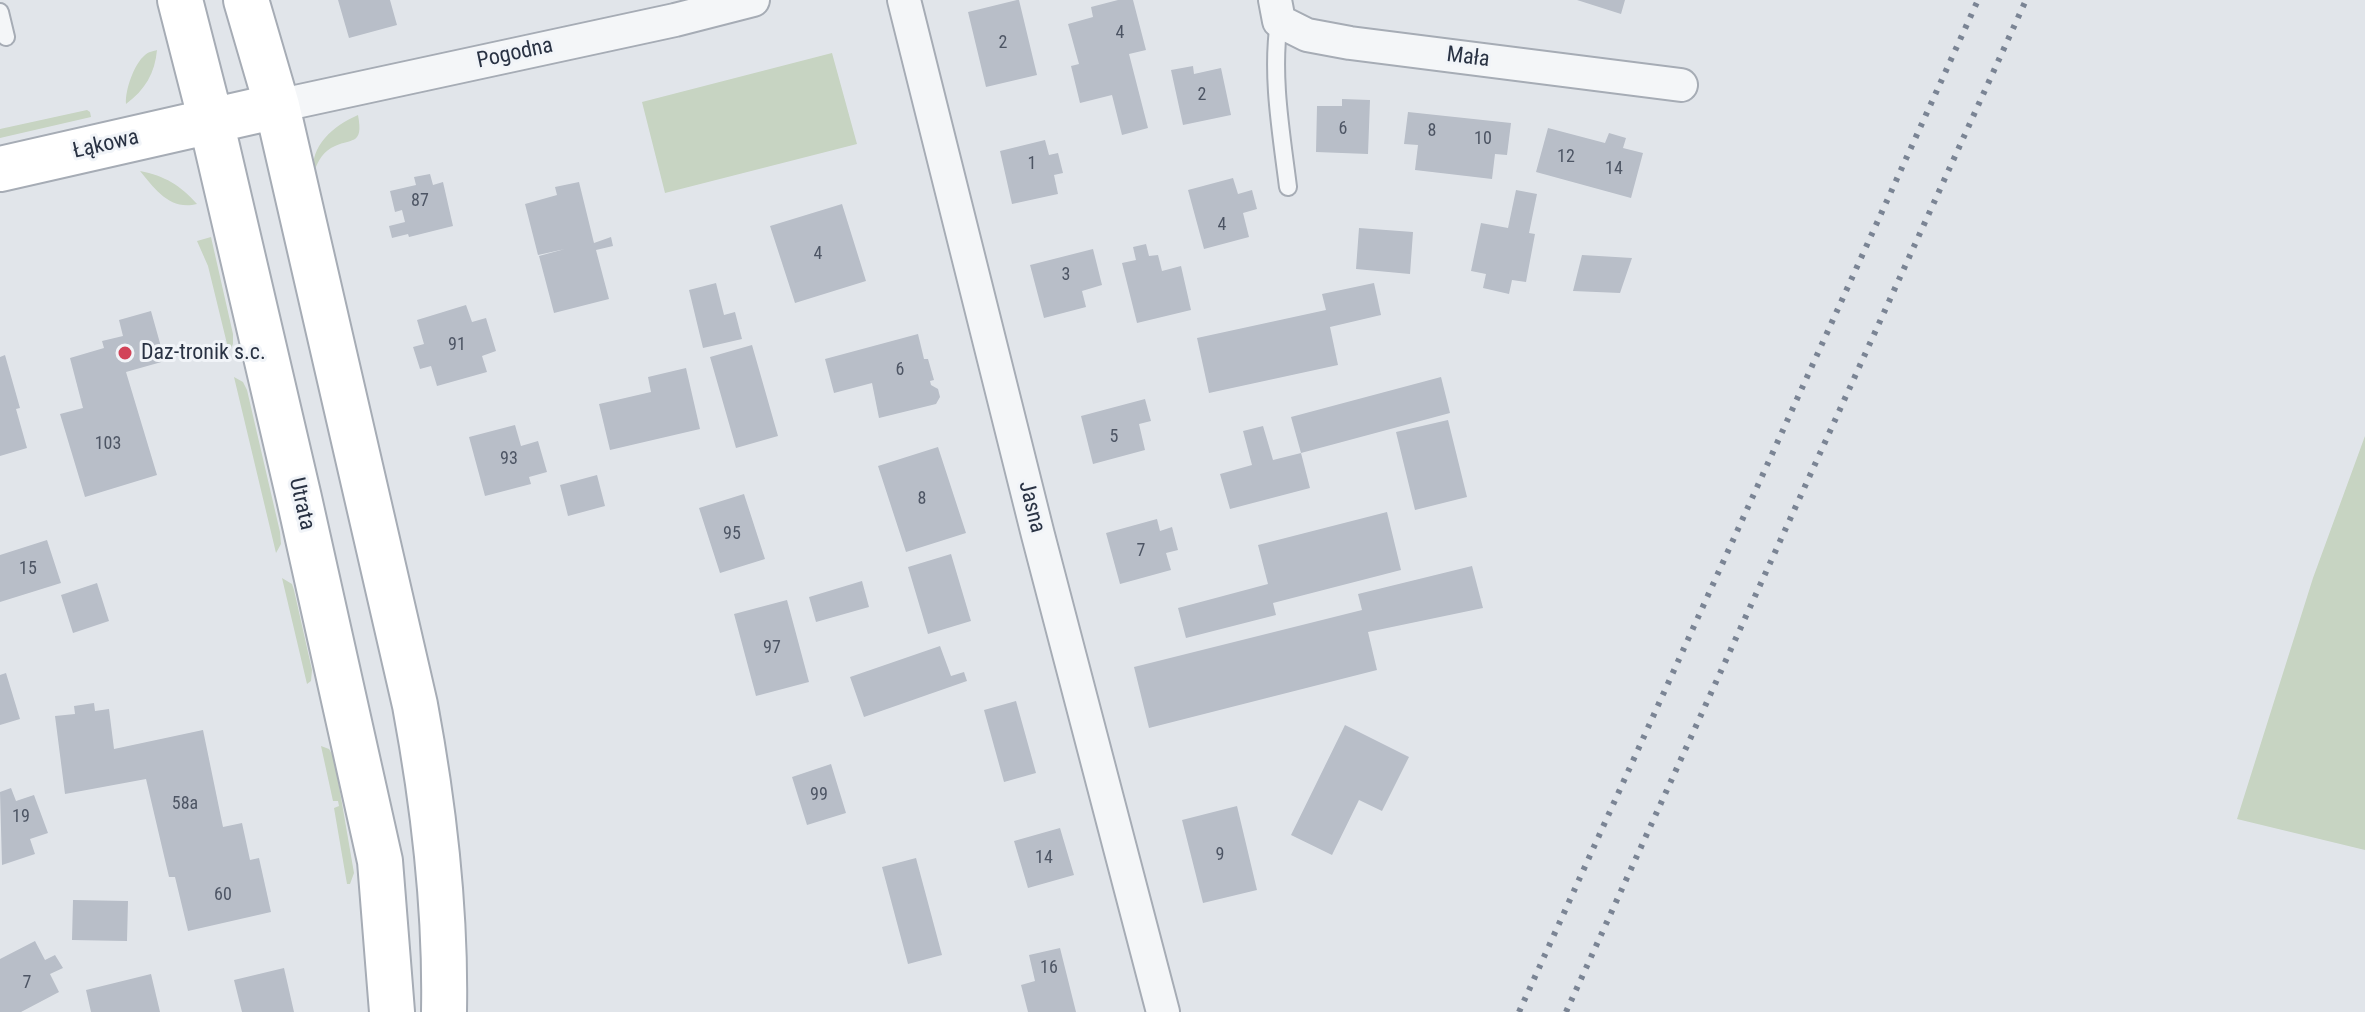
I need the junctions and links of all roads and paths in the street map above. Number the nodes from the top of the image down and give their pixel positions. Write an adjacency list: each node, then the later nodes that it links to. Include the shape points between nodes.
1 (180, 0): 11 (main road, Utrata)
2 (246, 0): 10 (main road)
3 (753, 0): 5 (street, Pogodna)
4 (904, 0): 16 (street, Jasna)
5 (672, 10): 10 (street, Pogodna)
6 (1277, 10): 9 (street, Mała, via 1307,35 1350,43); 13 (lane, via 1276,82)
7 (0, 12): 8 (lane)
8 (6, 37)
9 (1681, 85)
10 (277, 106): 11 (main road, Łąkowa); 15 (main road, via 418,719 443,903)
11 (211, 121): 12 (main road, Łąkowa); 14 (main road, Utrata, via 380,861)
12 (0, 169)
13 (1288, 187)
14 (392, 1012)
15 (444, 1012)
16 (1163, 1012)

